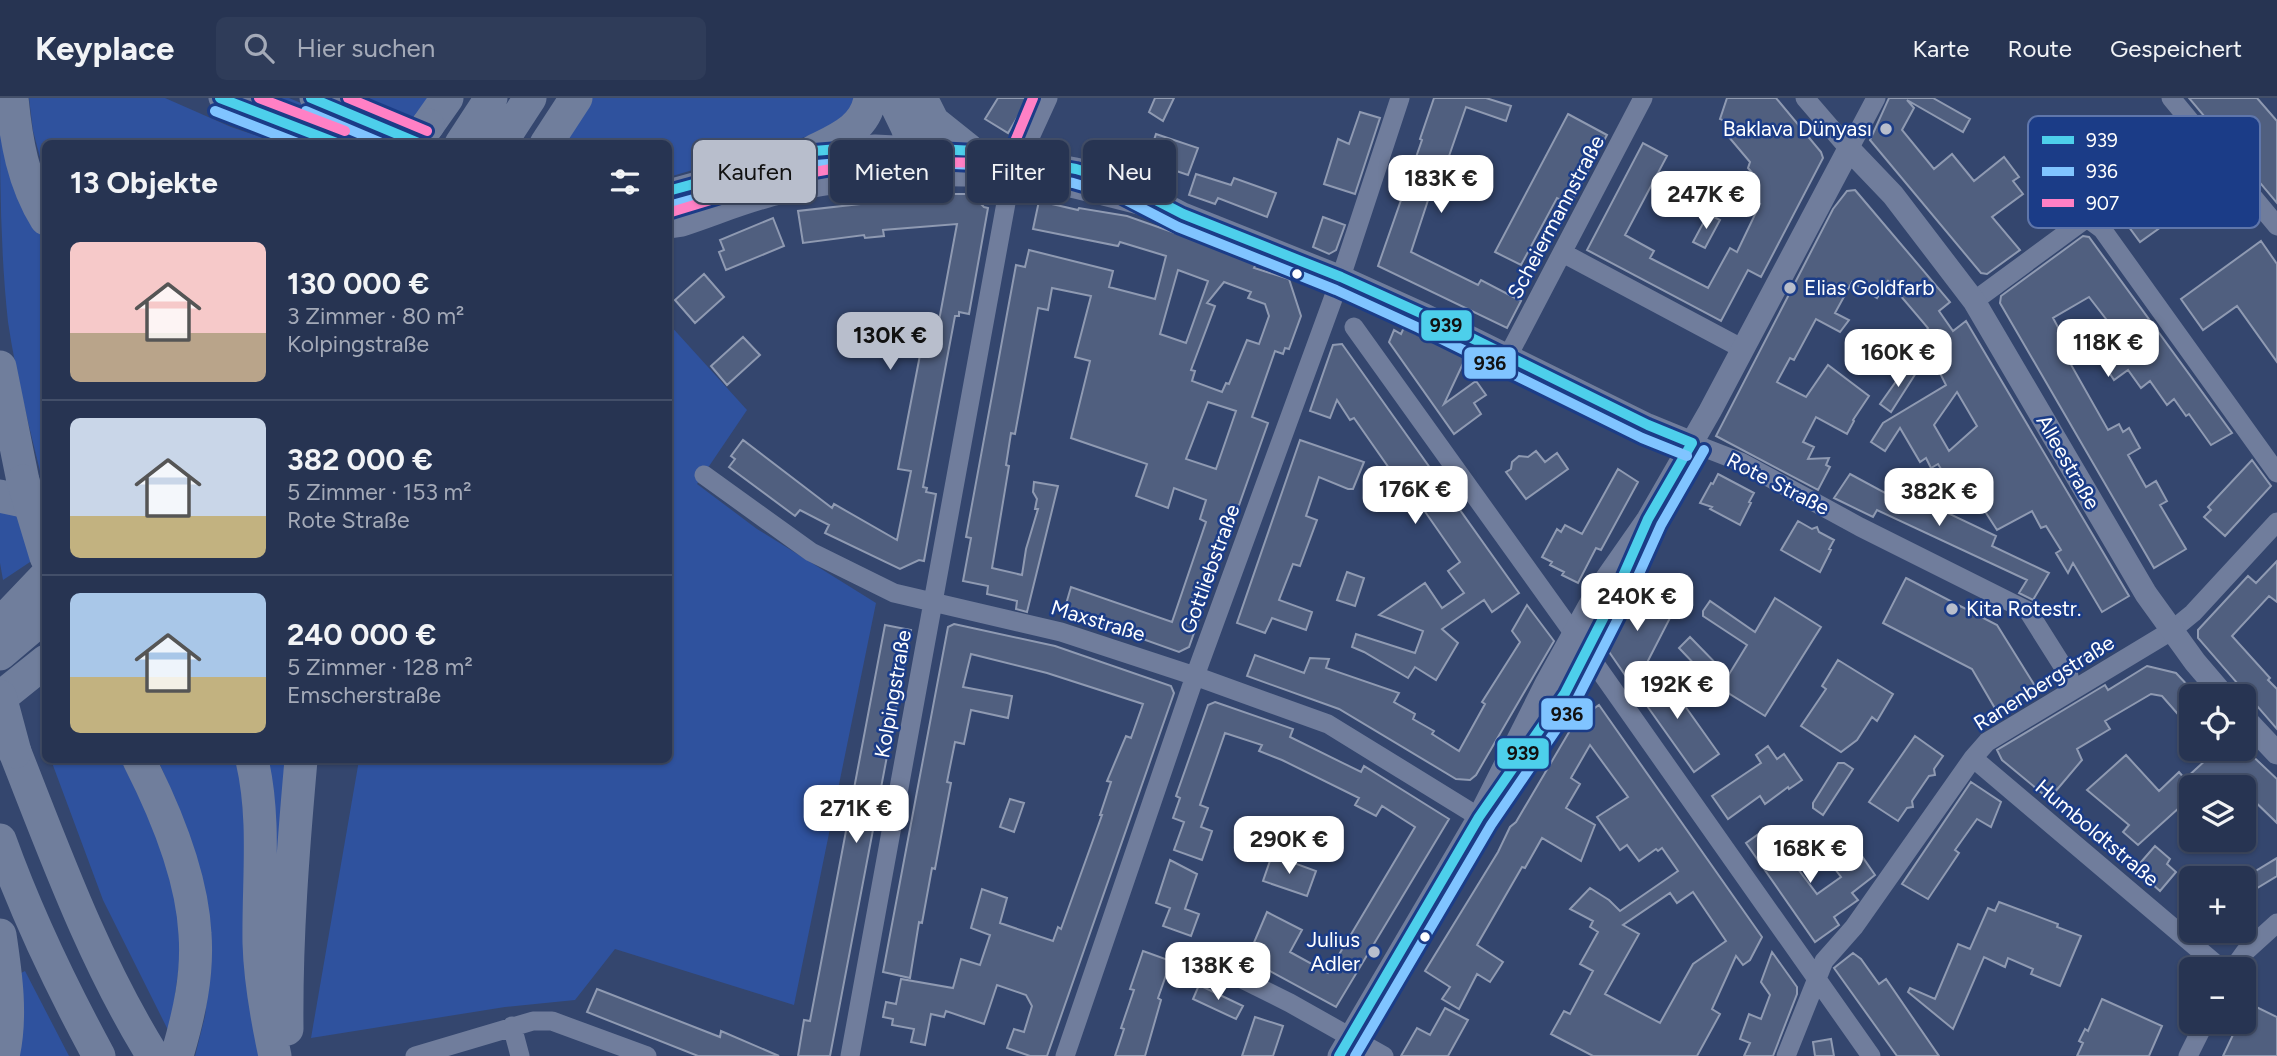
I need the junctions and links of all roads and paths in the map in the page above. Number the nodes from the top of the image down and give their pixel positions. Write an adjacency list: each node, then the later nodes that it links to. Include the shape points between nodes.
1 (12, 98): 33 (highway, via 24,172)
2 (220, 98): 18 (street)
3 (311, 98): 16 (street)
4 (491, 98): 19 (highway)
5 (530, 98): 20 (highway)
6 (576, 98): 21 (highway)
7 (870, 98): 24 (highway, via 859,123)
8 (893, 98): 17 (highway)
9 (1048, 98): 22 (street, Kolpingstraße)
10 (1400, 98): 39 (street, Gottliebstraße)
11 (1643, 98): 38 (street, Scheiermannstraße)
12 (1805, 98): 23 (street, Alleestraße)
13 (1876, 98): 23 (street)
14 (2171, 98): 15 (street)
15 (2186, 116)
16 (428, 127)
17 (924, 139): 25 (highway); 26 (street); 27 (street); 34 (street, via 817,185)
18 (330, 140)
19 (464, 140)
20 (503, 140)
21 (549, 140)
22 (1030, 140)
23 (1849, 149): 40 (street, Alleestraße, via 1893,195); 42 (street)
24 (816, 150)
25 (967, 150)
26 (816, 151)
27 (967, 152)
28 (1069, 169): 39 (street, Rote Straße, via 1124,183 1183,214)
29 (693, 184): 30 (street)
30 (672, 190)
31 (1006, 203): 55 (street, Kolpingstraße)
32 (2260, 205): 35 (street)
33 (42, 210)
34 (672, 226)
35 (2277, 226)
36 (2073, 228): 40 (street)
37 (2101, 228): 46 (street)
38 (1563, 253): 42 (street); 43 (street, Scheiermannstraße)
39 (1341, 277): 43 (street, Rote Straße); 62 (street, Gottliebstraße)
40 (1974, 301): 58 (street, Alleestraße)
41 (1354, 327): 59 (street)
42 (1743, 349): 45 (street)
43 (1508, 356): 45 (street, Rote Straße)
44 (0, 367): 48 (highway)
45 (1692, 443): 59 (street, via 1648,519 1597,592); 63 (street, Rote Straße, via 1741,463 2028,611)
46 (2277, 473)
47 (704, 475): 55 (street, Maxstraße, via 811,552 894,593)
48 (12, 488): 49 (highway); 51 (highway, bridge)
49 (42, 504)
50 (2277, 522): 58 (street, Ranenbergstraße)
51 (42, 549)
52 (42, 572): 54 (highway)
53 (42, 580): 57 (highway)
54 (0, 598)
55 (932, 601): 62 (street, Maxstraße, via 1061,632); 91 (street, Kolpingstraße)
56 (42, 618): 60 (highway)
57 (0, 624)
58 (2171, 631): 64 (street, Alleestraße); 68 (street, Ranenbergstraße, via 1987,742)
59 (1581, 643): 72 (street); 79 (street)
60 (0, 654)
61 (42, 664): 65 (highway)
62 (1195, 676): 72 (street, Maxstraße, via 1328,724); 92 (street, Gottliebstraße)
63 (2069, 676)
64 (2214, 684)
65 (0, 697): 83 (highway, bridge, via 15,752 77,910 139,1034)
66 (2256, 731): 67 (street)
67 (2277, 753)
68 (1973, 758): 76 (street, Humboldtstraße); 79 (street, Ranenbergstraße)
69 (140, 763): 83 (highway, via 189,890 195,934 190,1012)
70 (253, 763): 86 (highway, via 262,855 260,944)
71 (301, 763): 87 (highway, via 286,959)
72 (1479, 817): 82 (street)
73 (0, 840): 85 (highway, via 68,999)
74 (2277, 923): 77 (street)
75 (0, 935): 84 (highway, via 7,1004)
76 (2208, 957)
77 (2241, 957)
78 (1236, 976): 82 (street, via 1290,1003)
79 (1815, 978): 94 (street, Ranenbergstraße); 95 (street)
80 (512, 1026): 88 (street); 89 (street); 90 (street, via 552,1021)
81 (2199, 1034): 96 (street)
82 (1344, 1046): 93 (street)
83 (165, 1054)
84 (3, 1056)
85 (99, 1056)
86 (275, 1056)
87 (288, 1056)
88 (415, 1056)
89 (520, 1056)
90 (647, 1056)
91 (850, 1056)
92 (1065, 1056)
93 (1384, 1056)
94 (1786, 1056)
95 (1871, 1056)
96 (2188, 1056)

